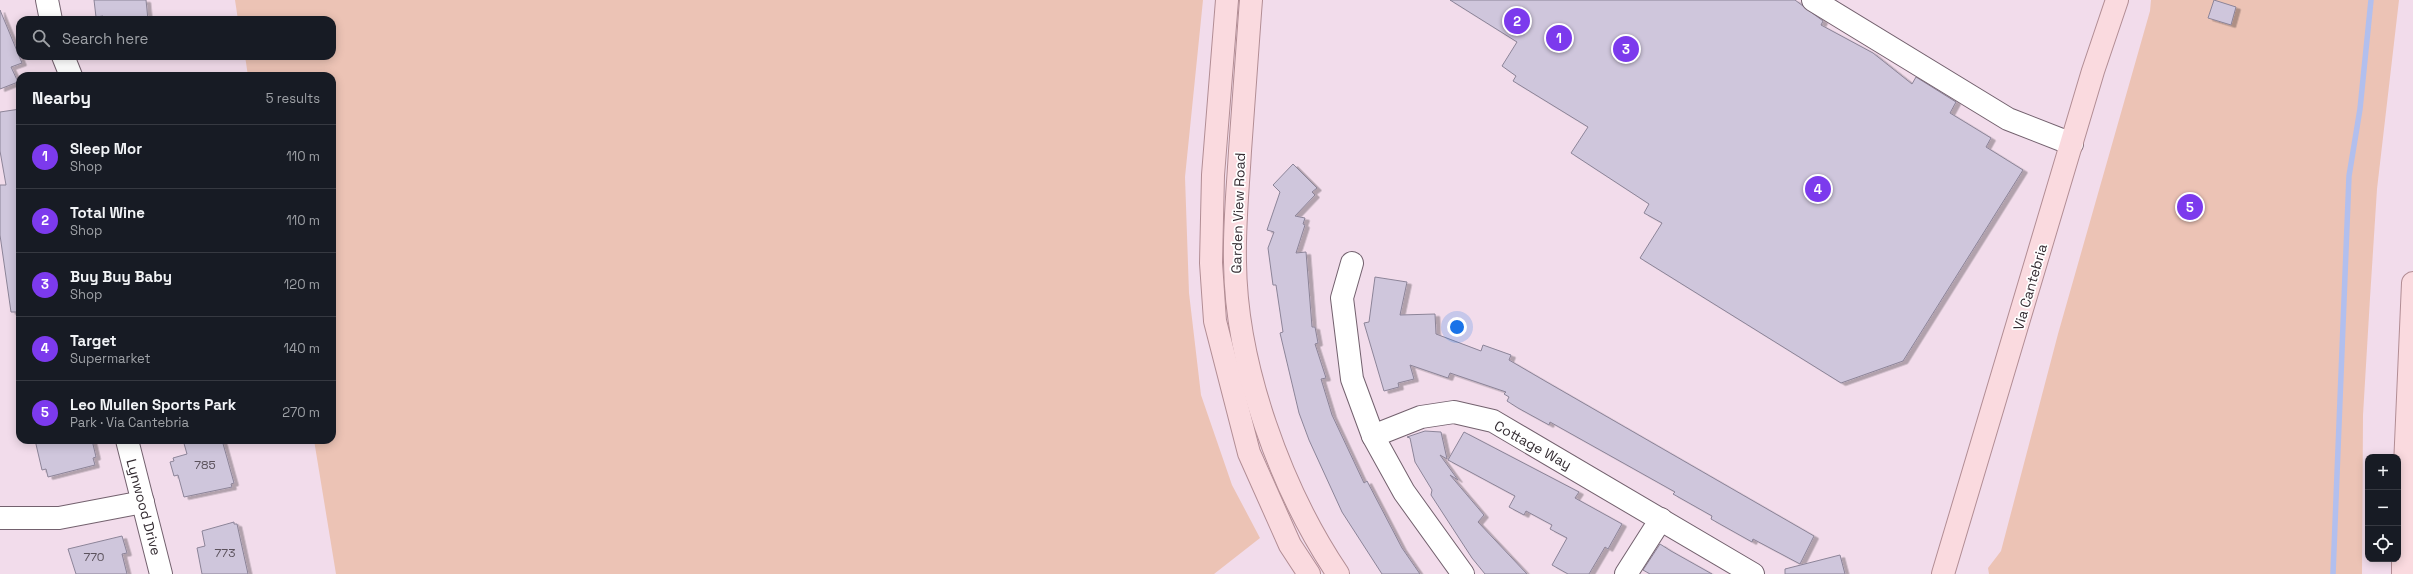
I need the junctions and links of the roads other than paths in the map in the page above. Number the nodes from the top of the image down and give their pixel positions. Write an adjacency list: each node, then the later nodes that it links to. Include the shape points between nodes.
1 (47, 0): 6 (street)
2 (1227, 0): 18 (main road, Garden View Road, via 1213,175 1211,263 1215,321 1249,452 1290,545)
3 (1251, 0): 19 (main road, Garden View Road, via 1235,241 1240,318 1259,404 1284,474 1314,538)
4 (1813, 0): 9 (street, via 2008,119)
5 (2118, 0): 9 (main road, Via Cantebria, via 2105,32)
6 (50, 16)
7 (64, 60): 8 (street)
8 (69, 72)
9 (2072, 144): 23 (main road, Via Cantebria)
10 (1352, 263): 12 (street, via 1342,298 1352,379)
11 (2413, 283): 24 (main road, via 2403,512)
12 (1373, 436): 16 (street, Cottage Way, via 1421,417 1454,412 1492,422); 20 (street, via 1404,492)
13 (128, 444): 14 (street, Lynwood Drive)
14 (143, 502): 15 (street, via 59,518); 17 (street, Lynwood Drive)
15 (0, 518)
16 (1660, 519): 21 (street); 22 (street, Cottage Way)
17 (161, 574)
18 (1309, 574)
19 (1338, 574)
20 (1464, 574)
21 (1626, 574)
22 (1753, 574)
23 (1943, 574)
24 (2403, 574)

